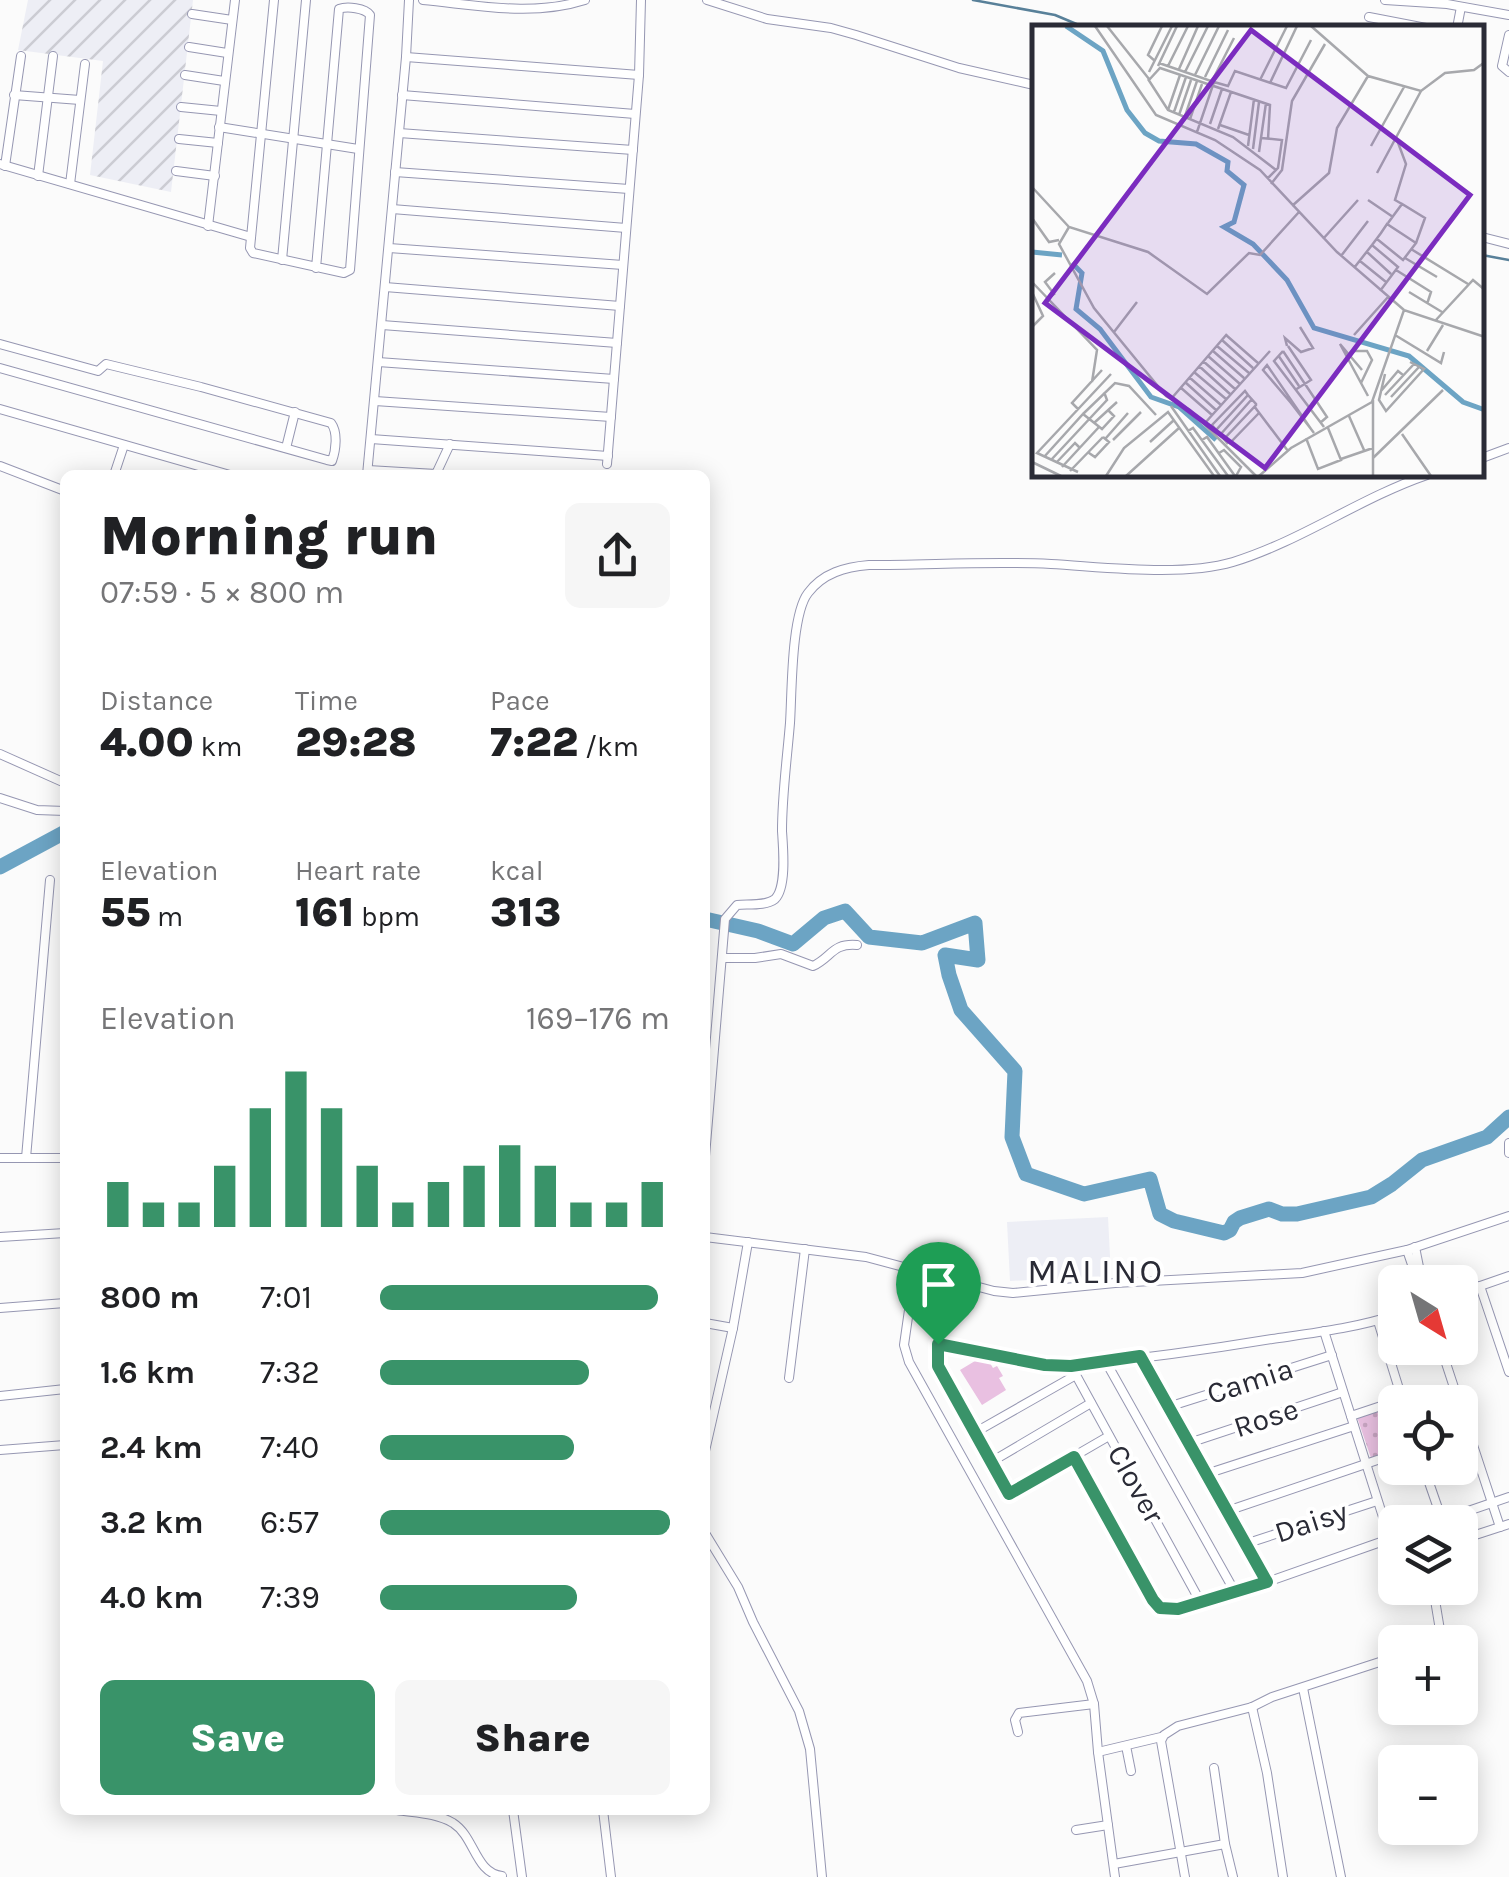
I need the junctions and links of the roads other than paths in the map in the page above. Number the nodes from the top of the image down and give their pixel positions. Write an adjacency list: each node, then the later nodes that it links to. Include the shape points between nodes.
1 (235, 0): 14 (street)
2 (274, 0): 38 (street)
3 (306, 0): 40 (street)
4 (409, 0): 22 (street)
5 (422, 0): 6 (street, via 551,9)
6 (585, 0)
7 (641, 0): 26 (street)
8 (707, 0): 28 (street)
9 (1385, 0): 10 (street)
10 (1461, 7): 12 (street); 16 (street)
11 (192, 14): 14 (street)
12 (1509, 15)
13 (1369, 17): 15 (street)
14 (232, 20): 19 (street)
15 (1410, 25)
16 (1458, 25)
17 (1509, 36): 24 (street, via 1502,66)
18 (189, 47): 19 (street)
19 (227, 53): 27 (street)
20 (21, 56): 30 (street)
21 (53, 56): 31 (street)
22 (406, 57): 26 (street); 29 (street)
23 (85, 64): 32 (street)
24 (1509, 72)
25 (185, 75): 27 (street)
26 (638, 75): 35 (street)
27 (224, 82): 34 (street)
28 (1032, 85)
29 (402, 94): 35 (street); 37 (street)
30 (14, 95): 31 (street); 45 (street)
31 (46, 98): 32 (street); 48 (street)
32 (80, 100): 50 (street)
33 (181, 107): 34 (street)
34 (221, 111): 36 (street)
35 (636, 114): 44 (street)
36 (219, 128): 38 (street); 41 (street)
37 (399, 133): 44 (street); 47 (street)
38 (261, 135): 40 (street); 55 (street)
39 (179, 139): 41 (street)
40 (293, 140): 42 (street); 59 (street)
41 (218, 143): 49 (street)
42 (326, 145): 43 (street); 43 (street, via 344,7 370,14); 61 (street)
43 (358, 148): 61 (street, via 350,270)
44 (632, 150): 51 (street)
45 (2, 165): 48 (street)
46 (176, 170): 49 (street)
47 (396, 172): 51 (street); 52 (street)
48 (38, 176): 50 (street)
49 (214, 176): 53 (street)
50 (70, 184): 53 (street)
51 (629, 189): 54 (street)
52 (392, 210): 54 (street); 58 (street)
53 (208, 226): 55 (street)
54 (626, 228): 60 (street)
55 (251, 237): 59 (street, via 253,253)
56 (1484, 238): 57 (street)
57 (1509, 244)
58 (388, 248): 60 (street); 62 (street)
59 (282, 260): 61 (street)
60 (623, 265): 63 (street)
61 (316, 268)
62 (385, 287): 63 (street); 64 (street)
63 (620, 306): 65 (street)
64 (382, 325): 65 (street); 67 (street)
65 (617, 343): 70 (street)
66 (0, 344): 69 (street)
67 (378, 362): 70 (street); 72 (street)
68 (0, 368): 71 (street)
69 (98, 370): 71 (street); 74 (street, via 106,364)
70 (614, 379): 75 (street)
71 (91, 393): 79 (street)
72 (375, 401): 75 (street); 76 (street)
73 (0, 409): 78 (street)
74 (295, 412): 79 (street); 79 (street, via 334,426 333,460)
75 (611, 417): 77 (street, via 608,460)
76 (371, 439): 77 (street); 85 (street)
77 (450, 444): 86 (street)
78 (124, 445): 83 (street); 84 (street)
79 (286, 448)
80 (1509, 448): 81 (street)
81 (1484, 457)
82 (0, 466): 88 (street)
83 (116, 470)
84 (212, 470)
85 (367, 470)
86 (440, 470)
87 (1419, 478): 95 (street, via 1218,565 869,565 832,573 808,592 800,614 781,889 767,903 738,905 725,920)
88 (60, 489)
89 (0, 754): 90 (street)
90 (60, 781)
91 (2, 802): 92 (street)
92 (60, 811)
93 (50, 880): 100 (street)
94 (858, 945): 95 (street, via 840,945 813,966 781,954)
95 (722, 958): 96 (street)
96 (710, 1098)
97 (1509, 1143): 98 (street)
98 (1509, 1153)
99 (0, 1158): 100 (street)
100 (26, 1158): 101 (street)
101 (60, 1158)
102 (1509, 1216): 108 (street)
103 (60, 1233): 104 (street)
104 (0, 1237)
105 (710, 1238): 106 (street)
106 (748, 1242): 107 (street); 118 (street)
107 (805, 1249): 110 (street); 128 (street)
108 (1412, 1254): 109 (street); 112 (street, via 1302,1272 1012,1292)
109 (1415, 1265)
110 (915, 1268): 112 (street); 164 (street, via 904,1345 909,1362)
111 (1509, 1276): 113 (street)
112 (948, 1277): 120 (street)
113 (1480, 1286): 126 (street)
114 (60, 1303): 115 (street)
115 (0, 1308)
116 (1378, 1321): 119 (street)
117 (710, 1323): 118 (street)
118 (733, 1328): 137 (street)
119 (1324, 1331): 121 (street); 122 (street)
120 (938, 1344): 125 (street); 138 (street, via 938,1366)
121 (1332, 1355): 130 (street); 133 (street, Camia)
122 (1140, 1356): 123 (street); 133 (street)
123 (1106, 1362): 125 (street); 160 (street)
124 (1448, 1365): 150 (street)
125 (1071, 1366): 127 (street, Clover)
126 (1509, 1372)
127 (1076, 1375): 132 (street, Clover); 138 (street)
128 (789, 1378)
129 (60, 1390): 131 (street)
130 (1344, 1392): 135 (street); 140 (street, Rose)
131 (0, 1396)
132 (1092, 1403): 139 (street, Clover); 145 (street)
133 (1168, 1408): 140 (street)
134 (1378, 1408): 135 (street)
135 (1351, 1416): 136 (street)
136 (1354, 1426): 146 (street); 147 (street)
137 (710, 1430)
138 (974, 1433): 145 (street)
139 (1110, 1436): 143 (street); 161 (street, Clover)
140 (1188, 1443): 147 (street)
141 (60, 1444): 142 (street)
142 (0, 1450)
143 (1074, 1457): 145 (street, via 1009,1494); 161 (street, via 1153,1600 1165,1610)
144 (1378, 1460): 146 (street)
145 (991, 1462)
146 (1366, 1464): 149 (street); 153 (street)
147 (1206, 1474): 153 (street)
148 (1509, 1496): 150 (street)
149 (1378, 1501): 151 (street); 158 (street, Daisy)
150 (1494, 1501): 152 (street); 154 (street)
151 (1380, 1505)
152 (1478, 1507)
153 (1227, 1511): 158 (street)
154 (1505, 1525): 155 (street)
155 (1478, 1534)
156 (710, 1541): 183 (street, via 806,1729)
157 (1378, 1543): 159 (street)
158 (1245, 1544): 159 (street)
159 (1267, 1582): 160 (street)
160 (1235, 1592): 161 (street)
161 (1202, 1602)
162 (1378, 1663): 163 (street)
163 (1303, 1688): 165 (street); 188 (street)
164 (1094, 1704): 166 (street, via 1019,1713); 169 (street)
165 (1252, 1708): 167 (street, via 1178,1726); 187 (street)
166 (1018, 1732)
167 (1162, 1737): 168 (street); 178 (street)
168 (1126, 1746): 169 (street); 171 (street)
169 (1098, 1752): 175 (street)
170 (1214, 1768): 177 (street)
171 (1131, 1771)
172 (435, 1815): 180 (street, via 456,1824 483,1866)
173 (514, 1815): 181 (street)
174 (604, 1815): 182 (street)
175 (1108, 1826): 176 (street); 179 (street)
176 (1076, 1830)
177 (1225, 1844): 178 (street); 186 (street)
178 (1181, 1852): 179 (street); 185 (street)
179 (1114, 1864): 184 (street)
180 (502, 1876)
181 (522, 1877)
182 (611, 1877)
183 (822, 1877)
184 (1116, 1877)
185 (1185, 1877)
186 (1233, 1877)
187 (1283, 1877)
188 (1342, 1877)

